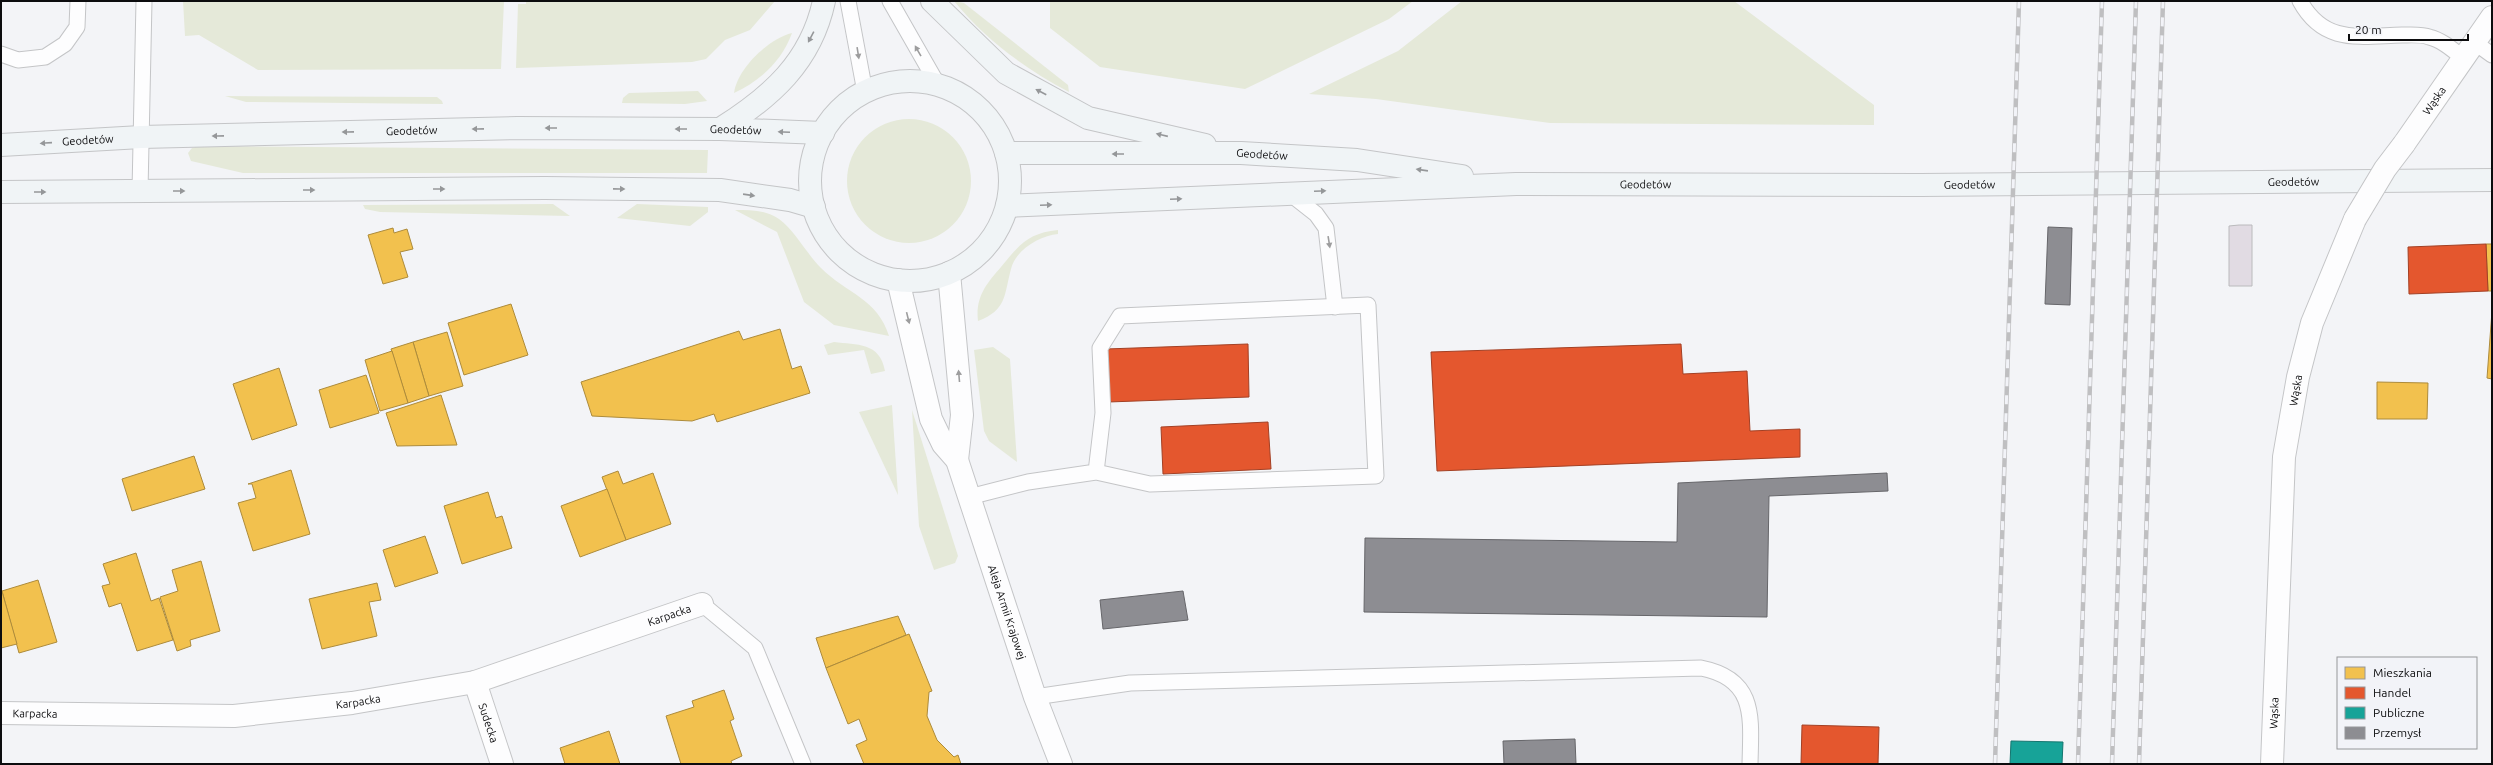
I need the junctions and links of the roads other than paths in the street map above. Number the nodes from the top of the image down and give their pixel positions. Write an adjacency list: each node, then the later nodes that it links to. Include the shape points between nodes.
1 (78, 1): 10 (lane, via 77,27 65,44 45,57 18,60)
2 (144, 1): 16 (lane)
3 (824, 1): 14 (main road, one-way to 14, via 820,22 796,67 750,110)
4 (848, 1): 13 (lane, one-way to 13)
5 (890, 1): 12 (lane, one-way to 5)
6 (932, 1): 19 (main road, one-way to 6, via 1088,118 1006,73)
7 (2300, 1): 9 (lane, via 2305,10 2326,31 2346,36 2429,36 2445,44)
8 (2492, 18): 9 (street, Wąska)
9 (2468, 50): 11 (lane); 41 (street, Wąska, bridge, via 2385,169 2355,219 2312,323 2298,377 2284,456)
10 (1, 54)
11 (2492, 55)
12 (938, 85): 13 (main road, via 900,82 882,85); 18 (main road, via 961,95 981,110 996,130)
13 (865, 92): 15 (main road, via 848,103)
14 (720, 129): 15 (main road, Geodetów, one-way to 14); 16 (main road, Geodetów, one-way to 16, via 517,128)
15 (823, 133): 26 (main road, via 811,169)
16 (141, 137): 17 (main road, Geodetów, one-way to 17); 22 (lane)
17 (1, 146)
18 (1006, 153): 19 (main road, Geodetów, one-way to 18); 25 (main road, via 1010,179)
19 (1241, 153): 21 (main road, Geodetów, one-way to 19, via 1357,160)
20 (2492, 180): 21 (main road, Geodetów, via 1921,185)
21 (1516, 184): 24 (main road, Geodetów, one-way to 21)
22 (140, 191): 23 (main road, one-way to 22); 26 (main road, one-way to 26, via 537,188 720,190 790,200)
23 (1, 192)
24 (1288, 192): 25 (main road, Geodetów, one-way to 24); 29 (lane, one-way to 29, via 1316,214 1326,228)
25 (1007, 206): 27 (main road, via 1001,224 991,239 979,253)
26 (814, 207): 28 (main road, via 820,223 838,250 866,270)
27 (950, 273): 28 (main road, via 924,280); 30 (street, Aleja Armii Krajowej, one-way to 27, via 962,415)
28 (898, 280): 30 (street, Aleja Armii Krajowej, one-way to 30, via 931,419 943,444)
29 (1335, 307): 31 (lane, via 1120,316 1100,348 1103,413); 31 (lane, via 1368,305 1376,476 1150,484)
30 (957, 460): 32 (street, Aleja Armii Krajowej)
31 (1096, 472): 32 (lane, via 1028,482)
32 (969, 497): 35 (street, Aleja Armii Krajowej)
33 (702, 604): 34 (street, Karpacka); 38 (lane, via 756,648)
34 (475, 682): 36 (street, Karpacka, via 352,703 234,716); 37 (street, Sudecka)
35 (1035, 698): 39 (street, Aleja Armii Krajowej); 40 (lane, via 1130,683 1701,668 1717,671 1730,678 1749,705)
36 (1, 713)
37 (502, 764)
38 (803, 764)
39 (1061, 764)
40 (1750, 764)
41 (2272, 764)

